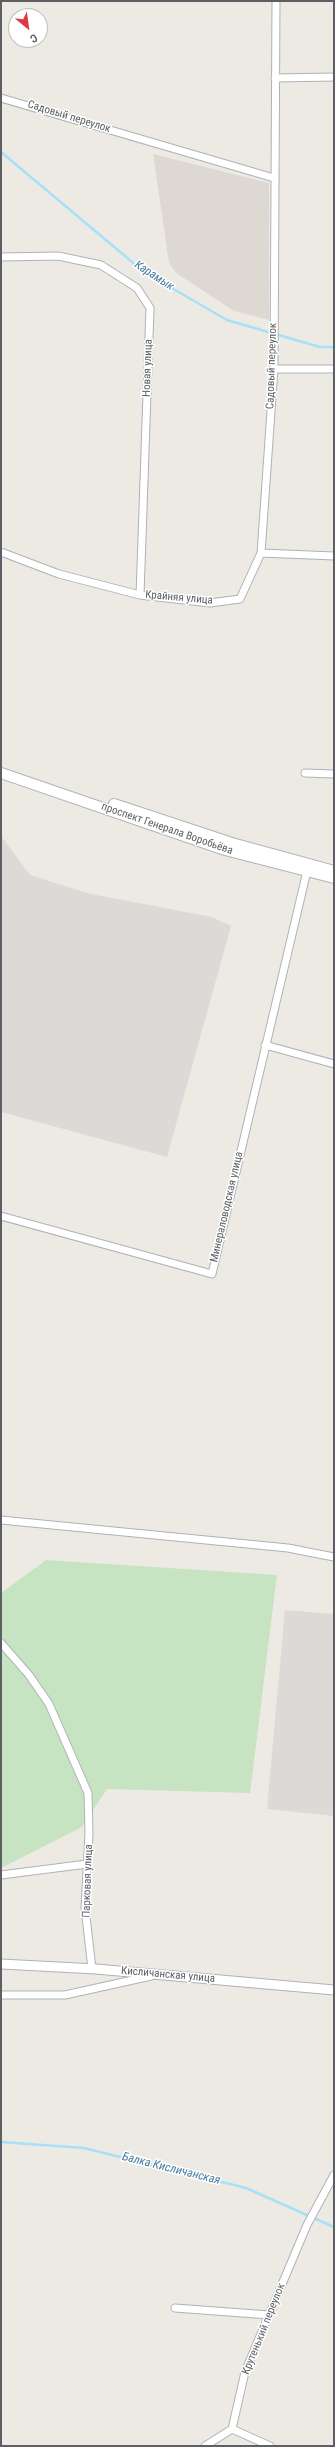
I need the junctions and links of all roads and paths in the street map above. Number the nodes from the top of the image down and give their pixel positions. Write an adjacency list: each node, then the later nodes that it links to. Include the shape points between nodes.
1 (276, 1): 3 (street, Садовый переулок)
2 (334, 77): 3 (street)
3 (275, 78): 5 (street, Садовый переулок)
4 (1, 98): 5 (street, Садовый переулок)
5 (274, 178): 7 (street, Садовый переулок)
6 (1, 257): 12 (street, Новая улица, via 58,256 101,265 137,288 150,308)
7 (274, 369): 8 (street); 10 (street, Садовый переулок)
8 (334, 369)
9 (1, 552): 12 (street, Крайняя улица, via 59,574)
10 (261, 553): 11 (street); 12 (street, Крайняя улица, via 240,599 210,603)
11 (334, 556)
12 (140, 595)
13 (1, 767): 18 (main road, проспект Генерала Воробьёва, via 232,842)
14 (1, 773): 17 (main road, проспект Генерала Воробьёва, via 225,850)
15 (305, 773): 16 (street)
16 (334, 774)
17 (307, 871): 19 (main road, проспект Генерала Воробьёва); 20 (street, Минераловодская улица)
18 (334, 871)
19 (334, 878)
20 (265, 1045): 21 (street); 22 (street, Минераловодская улица, via 212,1274)
21 (334, 1064)
22 (1, 1216)
23 (1, 1520): 24 (street, via 288,1548)
24 (334, 1558)
25 (1, 1643): 26 (street, Парковая улица, via 29,1675 48,1704 88,1794)
26 (87, 1864): 27 (street); 29 (street, Парковая улица, via 85,1908)
27 (1, 1875)
28 (1, 1964): 29 (street, Кисличанская улица)
29 (92, 1969): 30 (street, Кисличанская улица)
30 (157, 1975): 31 (street, Кисличанская улица); 32 (street, via 65,1995)
31 (334, 1990)
32 (1, 1995)
33 (334, 2175): 35 (street, Крутенький переулок, via 307,2225)
34 (175, 2308): 35 (street)
35 (269, 2315): 36 (street, Крутенький переулок, via 245,2372)
36 (232, 2429): 37 (street); 38 (street)
37 (205, 2446)
38 (270, 2446)

